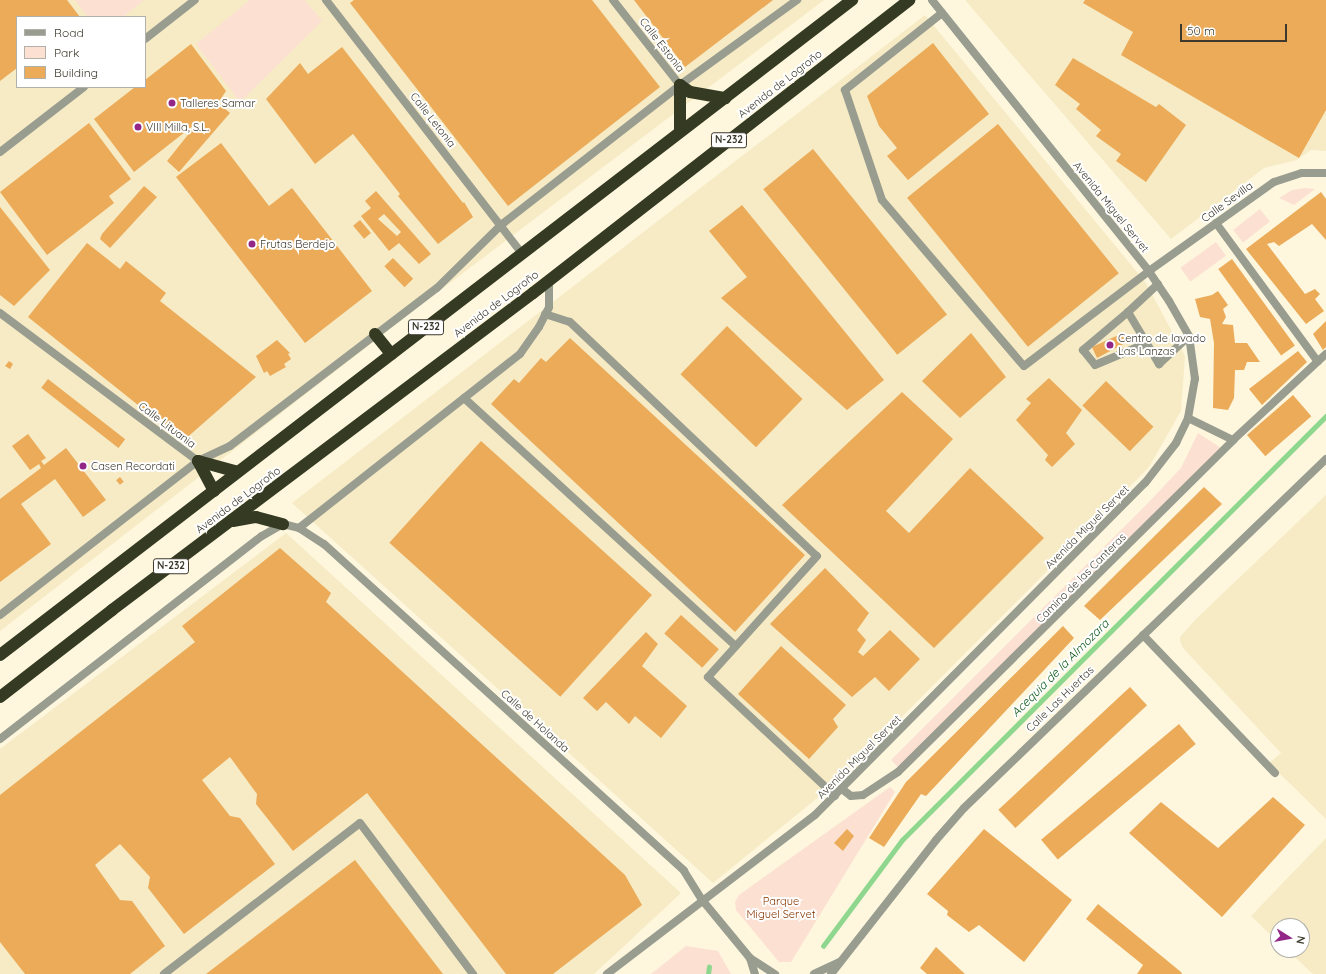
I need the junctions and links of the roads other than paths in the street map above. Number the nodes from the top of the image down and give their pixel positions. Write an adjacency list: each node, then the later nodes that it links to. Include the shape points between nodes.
1 (195, 0): 9 (street)
2 (326, 0): 17 (street, Calle Letonia)
3 (613, 0): 10 (street, Calle Estonia)
4 (797, 0): 10 (street)
5 (852, 0): 12 (highway, Avenida de Logroño / N-232)
6 (909, 0): 20 (highway, Avenida de Logroño / N-232)
7 (932, 0): 8 (street, Avenida Miguel Servet)
8 (942, 13): 19 (street, Avenida Miguel Servet); 19 (street, Calle Sevilla, via 845,90 882,200 1024,366)
9 (146, 38)
10 (680, 85): 12 (highway, via 690,92); 13 (highway); 17 (street)
11 (83, 88): 14 (street)
12 (725, 98): 13 (highway, Avenida de Logroño / N-232)
13 (680, 132): 18 (highway, Avenida de Logroño / N-232)
14 (0, 152)
15 (1326, 173): 16 (street, Calle Sevilla, via 1302,173 1274,182)
16 (1216, 224): 19 (street, Calle Sevilla); 30 (street)
17 (501, 225): 18 (street, Calle Letonia); 25 (street, via 437,288)
18 (522, 254): 28 (highway, Avenida de Logroño / N-232)
19 (1149, 271): 21 (street, Avenida Miguel Servet)
20 (549, 280): 24 (street, via 549,307); 38 (highway, Avenida de Logroño / N-232)
21 (1158, 284): 22 (street); 26 (street, Avenida Miguel Servet)
22 (1128, 312): 27 (street); 27 (street, via 1083,350 1095,365)
23 (0, 314): 35 (street, Calle Lituania)
24 (546, 314): 31 (street, via 520,354); 43 (street, via 570,322 817,556)
25 (376, 334): 28 (highway); 35 (street, via 230,446)
26 (1189, 336): 27 (street, via 1159,364); 32 (street, Avenida Miguel Servet, via 1195,379)
27 (1147, 343)
28 (391, 354): 36 (highway, Avenida de Logroño / N-232)
29 (1326, 354): 30 (street, Camino de las Canteras)
30 (1318, 362): 33 (street, Camino de las Canteras)
31 (464, 398): 40 (street); 43 (street)
32 (1188, 418): 33 (street); 48 (street, Avenida Miguel Servet, via 1176,443 1145,483)
33 (1233, 440): 48 (street, Camino de las Canteras, via 898,772 864,795 851,796)
34 (1326, 459): 42 (street, Calle Las Huertas)
35 (198, 461): 36 (highway); 37 (highway); 41 (street, Calle Lituania)
36 (238, 472): 37 (highway, Avenida de Logroño / N-232)
37 (214, 491): 44 (highway, Avenida de Logroño / N-232)
38 (230, 522): 39 (highway, via 256,517); 45 (highway, Avenida de Logroño / N-232)
39 (283, 524): 40 (street, Calle de Holanda); 46 (street, via 262,536)
40 (299, 528): 50 (street, Calle de Holanda, via 324,544 684,871)
41 (0, 615)
42 (1143, 635): 47 (street); 52 (street, Calle Las Huertas, via 964,808)
43 (736, 646): 49 (street, via 708,677)
44 (0, 655)
45 (0, 698)
46 (0, 739)
47 (1275, 773)
48 (842, 790): 49 (street, Avenida Miguel Servet)
49 (835, 796): 50 (street, Avenida Miguel Servet, via 815,815)
50 (703, 901): 51 (street, Calle de Holanda); 55 (street, Avenida Miguel Servet)
51 (750, 958): 56 (street, Calle de Holanda); 57 (street, Calle de Holanda)
52 (840, 962): 58 (street); 59 (street, Calle Las Huertas); 60 (street)
53 (164, 974): 54 (street, via 360,823)
54 (473, 974)
55 (608, 974)
56 (755, 974)
57 (775, 974)
58 (814, 974)
59 (831, 974)
60 (838, 974)

